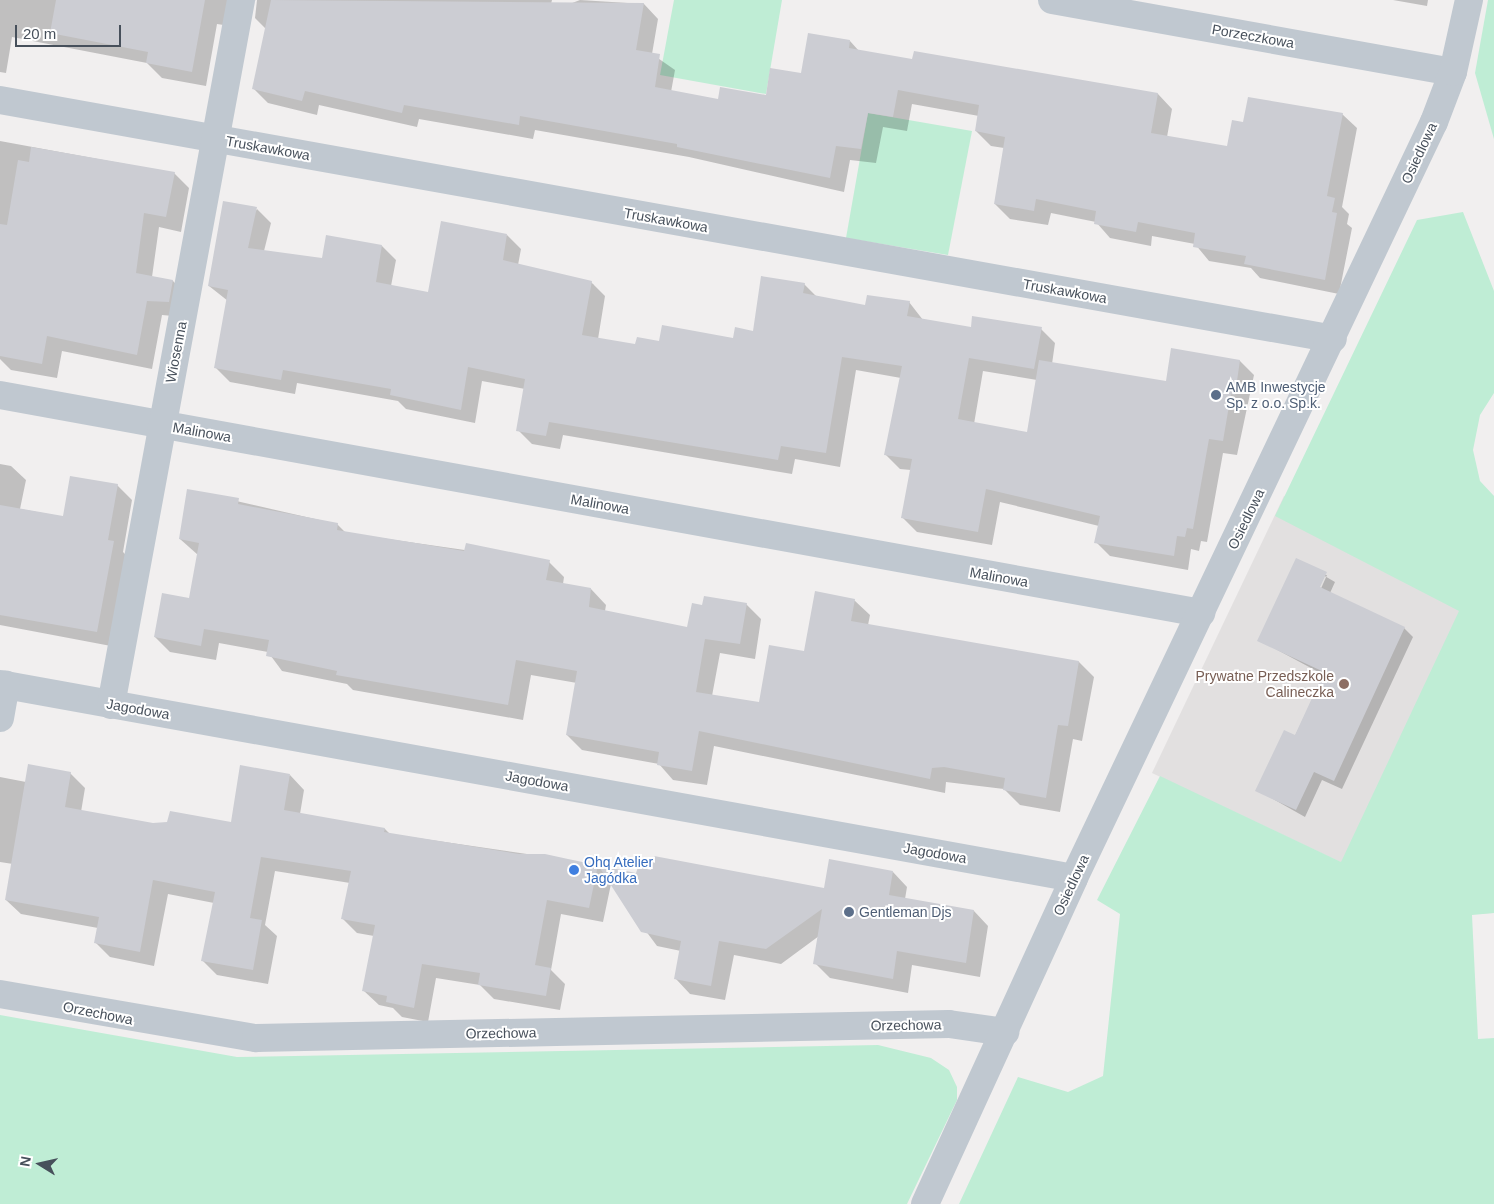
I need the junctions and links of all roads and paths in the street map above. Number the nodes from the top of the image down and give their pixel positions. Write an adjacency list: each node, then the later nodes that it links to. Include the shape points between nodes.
1 (241, 0): 6 (street, Wiosenna)
2 (1052, 0): 4 (street, Porzeczkowa)
3 (1468, 0): 4 (street, Osiedlowa)
4 (1453, 72): 7 (street, Osiedlowa)
5 (0, 100): 6 (street, Truskawkowa)
6 (216, 139): 7 (street, Truskawkowa); 9 (street, Wiosenna)
7 (1333, 339): 10 (street, Osiedlowa)
8 (0, 395): 9 (street, Malinowa)
9 (163, 425): 10 (street, Malinowa); 12 (street, Wiosenna)
10 (1201, 613): 14 (street, Osiedlowa)
11 (3, 685): 12 (street, Jagodowa); 13 (street)
12 (112, 705): 14 (street, Jagodowa)
13 (0, 718)
14 (1074, 878): 16 (street, Osiedlowa)
15 (0, 994): 16 (street, Orzechowa, via 256,1038 949,1024)
16 (1005, 1032): 17 (street, Osiedlowa)
17 (926, 1204)

